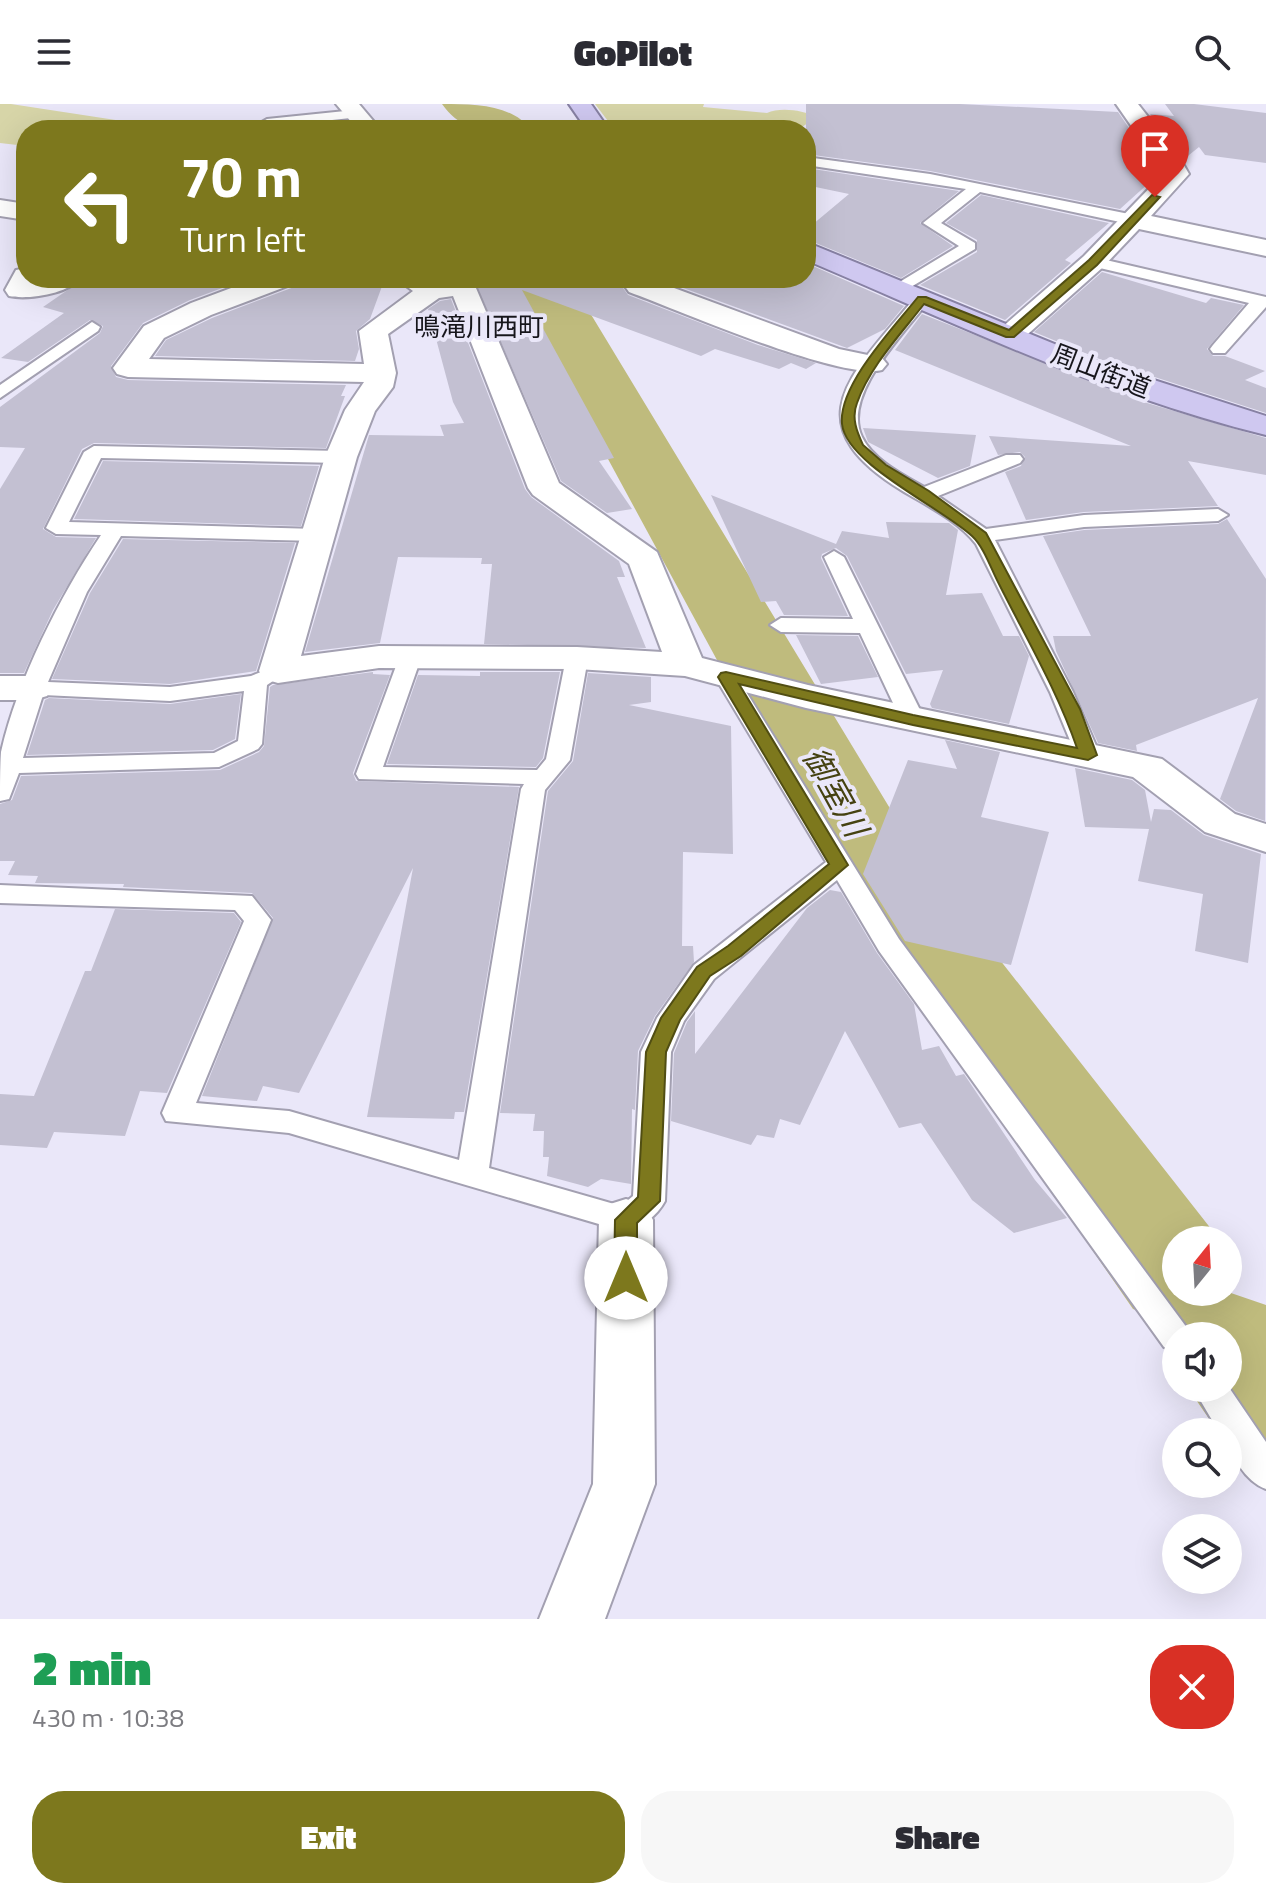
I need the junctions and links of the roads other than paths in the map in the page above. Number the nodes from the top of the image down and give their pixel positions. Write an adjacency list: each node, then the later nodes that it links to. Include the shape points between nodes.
1 (1121, 105): 6 (street, via 1177,174)
2 (357, 116): 3 (lane)
3 (306, 120)
4 (816, 162): 5 (lane)
5 (976, 188): 6 (lane); 16 (lane, via 931,223 970,246)
6 (1134, 220): 7 (street); 9 (street)
7 (1266, 248)
8 (816, 254): 16 (highway, 周山街道)
9 (1093, 262): 17 (lane); 19 (street)
10 (20, 288): 11 (street)
11 (37, 288)
12 (257, 288): 22 (street, via 154,332 128,368)
13 (416, 288): 22 (street, via 373,331)
14 (463, 288): 37 (street, via 545,488 645,559)
15 (644, 288): 21 (street, via 833,357)
16 (911, 294): 19 (highway, 周山街道); 21 (lane)
17 (1263, 301): 20 (lane)
18 (92, 327): 23 (lane)
19 (1010, 335): 24 (highway, 周山街道, via 1100,372)
20 (1219, 349)
21 (872, 364): 27 (lane, via 849,405 848,426 857,447)
22 (381, 373): 25 (street)
23 (0, 393)
24 (1266, 426)
25 (341, 457): 29 (lane, via 94,452 56,528); 30 (street)
26 (1013, 459): 27 (lane)
27 (924, 494): 31 (lane)
28 (1218, 515): 31 (lane, via 1084,521)
29 (114, 531): 30 (lane); 40 (lane)
30 (317, 535): 38 (street)
31 (981, 536): 42 (lane, via 1072,709)
32 (834, 557): 34 (lane)
33 (781, 625): 34 (lane)
34 (866, 626): 41 (lane)
35 (410, 658): 36 (street); 38 (street, via 379,657); 44 (lane, via 368,774)
36 (577, 658): 37 (street); 44 (lane, via 558,760)
37 (686, 665): 39 (street)
38 (267, 676): 40 (lane, via 170,694); 43 (lane, via 250,744 219,760)
39 (733, 678): 41 (street); 47 (lane)
40 (17, 688): 43 (lane)
41 (913, 720): 42 (street)
42 (1088, 755): 46 (street, via 1147,768 1220,823)
43 (8, 766): 45 (lane)
44 (544, 777): 49 (lane, via 533,789)
45 (0, 794)
46 (1266, 839)
47 (839, 865): 50 (lane, via 704,972 671,1018 656,1052 649,1201); 51 (lane, via 889,945)
48 (0, 894): 49 (lane, via 243,902 258,920 177,1113 289,1122)
49 (472, 1177): 50 (lane)
50 (626, 1220): 54 (street, via 624,1484)
51 (1165, 1322)
52 (1219, 1402): 53 (lane)
53 (1266, 1473)
54 (572, 1619)

